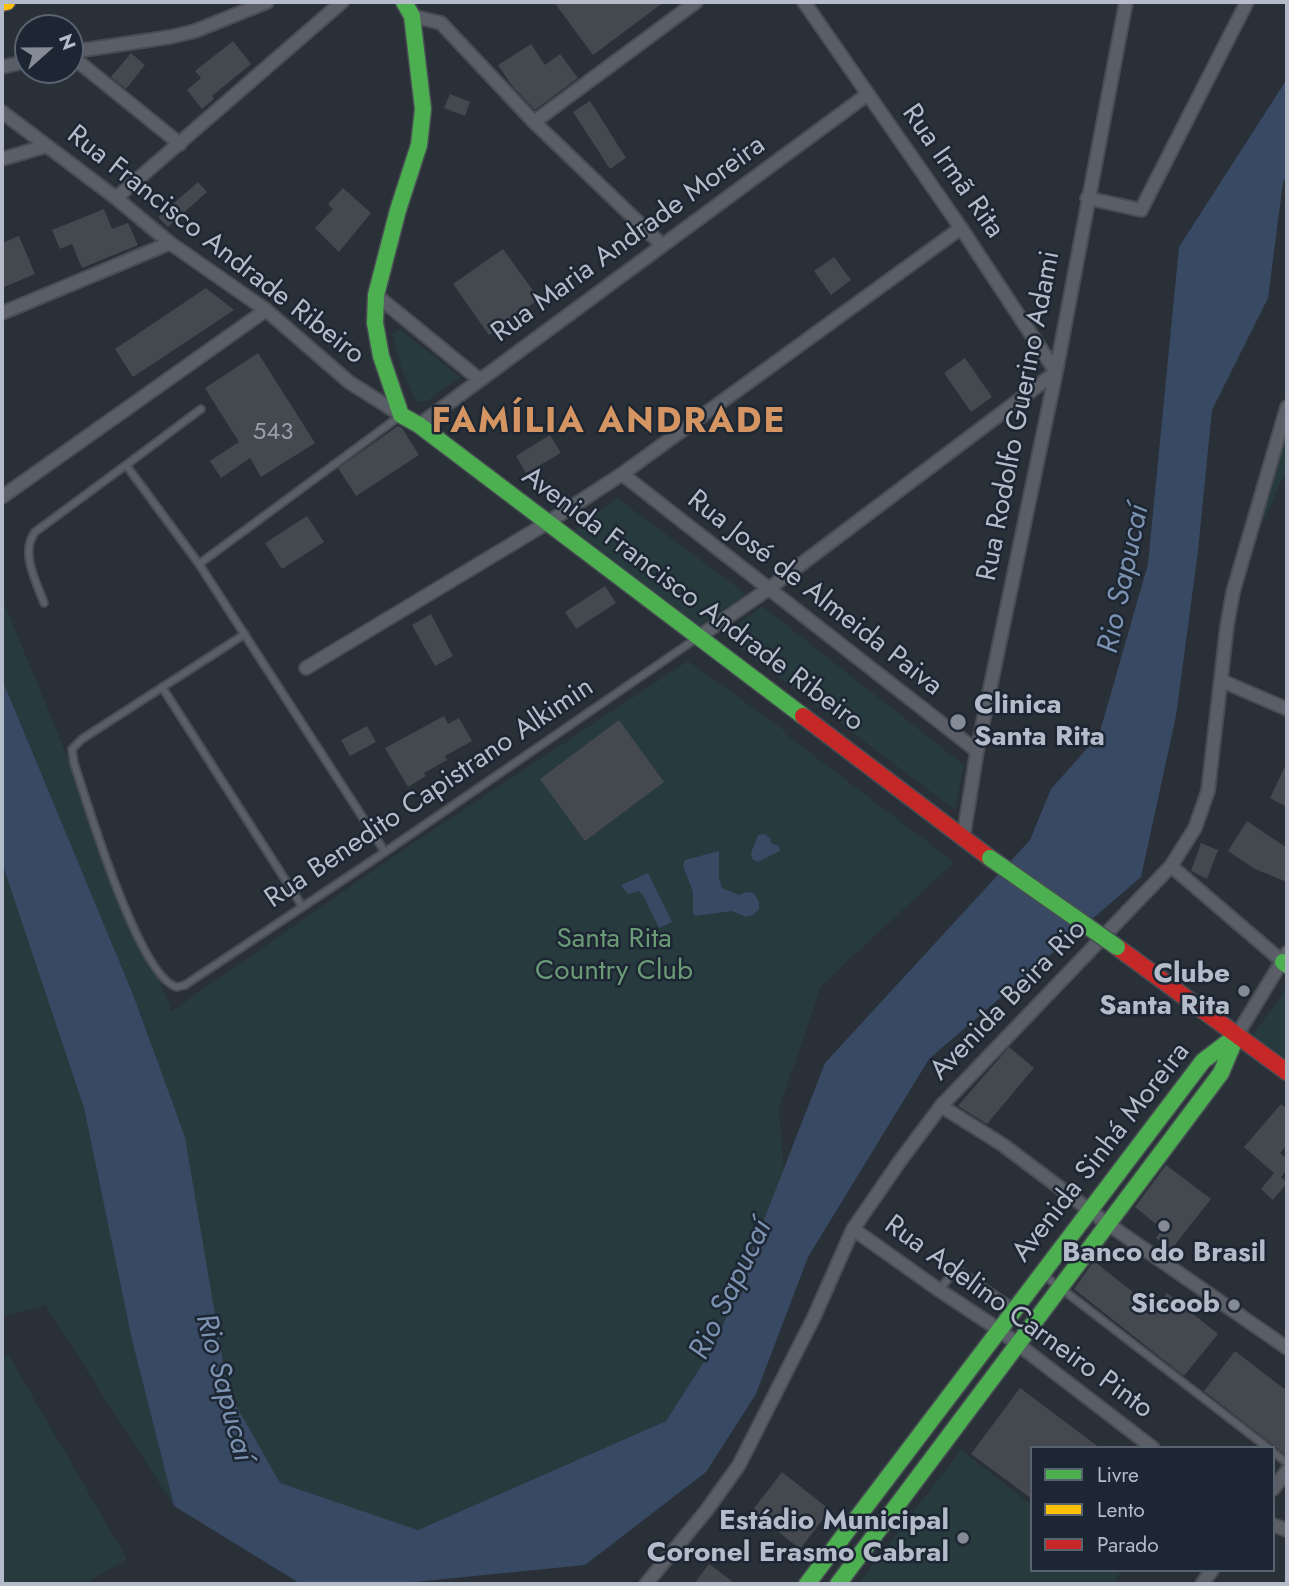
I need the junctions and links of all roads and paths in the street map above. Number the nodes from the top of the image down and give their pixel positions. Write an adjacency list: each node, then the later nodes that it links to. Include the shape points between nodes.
1 (267, 2): 8 (street, via 195,31)
2 (342, 2): 13 (street)
3 (696, 2): 12 (street)
4 (804, 2): 10 (street, Rua Irmã Rita)
5 (1125, 2): 17 (street, Rua Rodolfo Guerino Adami)
6 (1247, 2): 17 (street, via 1141,210)
7 (408, 9): 12 (street, via 441,23); 21 (main road, via 423,109 419,145)
8 (84, 51)
9 (84, 65): 13 (street)
10 (868, 94): 18 (street, Rua Irmã Rita); 20 (street, Rua Maria Andrade Moreira)
11 (2, 112): 14 (street, Rua Francisco Andrade Ribeiro)
12 (534, 122): 20 (street)
13 (180, 144): 16 (street)
14 (46, 146): 15 (street); 16 (street, Rua Francisco Andrade Ribeiro)
15 (2, 159)
16 (116, 198): 19 (street, Rua Francisco Andrade Ribeiro)
17 (1087, 198): 24 (street, Rua Rodolfo Guerino Adami)
18 (961, 228): 24 (street, Rua Irmã Rita); 31 (street)
19 (170, 243): 22 (street, Rua Francisco Andrade Ribeiro); 23 (street)
20 (662, 245): 25 (street, Rua Maria Andrade Moreira)
21 (376, 295): 25 (street); 28 (main road, via 381,356)
22 (266, 310): 28 (street, Rua Francisco Andrade Ribeiro, via 349,382); 32 (street)
23 (2, 313)
24 (1056, 372): 35 (street); 43 (street, Rua Rodolfo Guerino Adami)
25 (480, 380): 29 (street, Rua Maria Andrade Moreira)
26 (1287, 407): 40 (street, Avenida Beira Rio, via 1233,592)
27 (201, 410): 30 (lane)
28 (401, 415): 29 (main road, Avenida Francisco Andrade Ribeiro); 34 (lane)
29 (419, 425): 33 (main road, Avenida Francisco Andrade Ribeiro)
30 (126, 465): 34 (lane); 36 (lane, via 28,541)
31 (622, 474): 33 (street); 35 (street, Rua José de Almeida Paiva)
32 (2, 497)
33 (547, 523): 38 (main road, Avenida Francisco Andrade Ribeiro); 39 (street)
34 (199, 564): 37 (lane)
35 (767, 590): 38 (street); 43 (street, Rua José de Almeida Paiva)
36 (44, 603)
37 (245, 634): 41 (lane); 45 (lane)
38 (697, 638): 44 (main road, Avenida Francisco Andrade Ribeiro); 45 (lane, Rua Benedito Capistrano Alkimin)
39 (306, 668)
40 (1222, 681): 42 (street); 46 (street, Avenida Beira Rio, via 1208,791 1195,828)
41 (162, 687): 47 (lane); 47 (lane, Rua Benedito Capistrano Alkimin, via 72,749 121,899 147,955 164,980 177,987 185,985)
42 (1287, 709)
43 (977, 751): 44 (street, Rua Rodolfo Guerino Adami)
44 (963, 839): 49 (main road, Avenida Francisco Andrade Ribeiro, bridge)
45 (385, 852): 47 (lane, Rua Benedito Capistrano Alkimin)
46 (1171, 866): 48 (street); 51 (street, Avenida Beira Rio)
47 (302, 906)
48 (1286, 960): 49 (street)
49 (1237, 1035): 50 (main road, Avenida Francisco Andrade Ribeiro); 52 (main road, Avenida Sinhá Moreira, via 1203,1060); 53 (main road, Avenida Sinhá Moreira, via 1221,1073)
50 (1287, 1072)
51 (941, 1106): 52 (street, via 1003,1145); 54 (street, Avenida Beira Rio)
52 (1090, 1210): 53 (street); 55 (main road, Avenida Sinhá Moreira)
53 (1108, 1224): 56 (main road, Avenida Sinhá Moreira); 61 (street)
54 (853, 1228): 57 (street, Rua Adelino Carneiro Pinto); 68 (street, Avenida Beira Rio, via 739,1465)
55 (1041, 1272): 56 (lane); 58 (main road, Avenida Sinhá Moreira)
56 (1060, 1288): 60 (main road, Avenida Sinhá Moreira); 65 (lane)
57 (939, 1290): 58 (lane, via 959,1271); 59 (street, Rua Adelino Carneiro Pinto)
58 (1014, 1309): 59 (main road, Avenida Sinhá Moreira)
59 (998, 1329): 60 (street, Rua Adelino Carneiro Pinto); 62 (main road, Avenida Sinhá Moreira)
60 (1017, 1344): 63 (main road, Avenida Sinhá Moreira); 64 (street, Rua Adelino Carneiro Pinto)
61 (1287, 1348)
62 (922, 1430): 63 (street); 69 (main road, Avenida Sinhá Moreira)
63 (942, 1444): 70 (main road, Avenida Sinhá Moreira)
64 (1150, 1446)
65 (1265, 1446)
66 (1287, 1471): 67 (street)
67 (1275, 1486)
68 (646, 1584)
69 (807, 1584)
70 (838, 1584)

